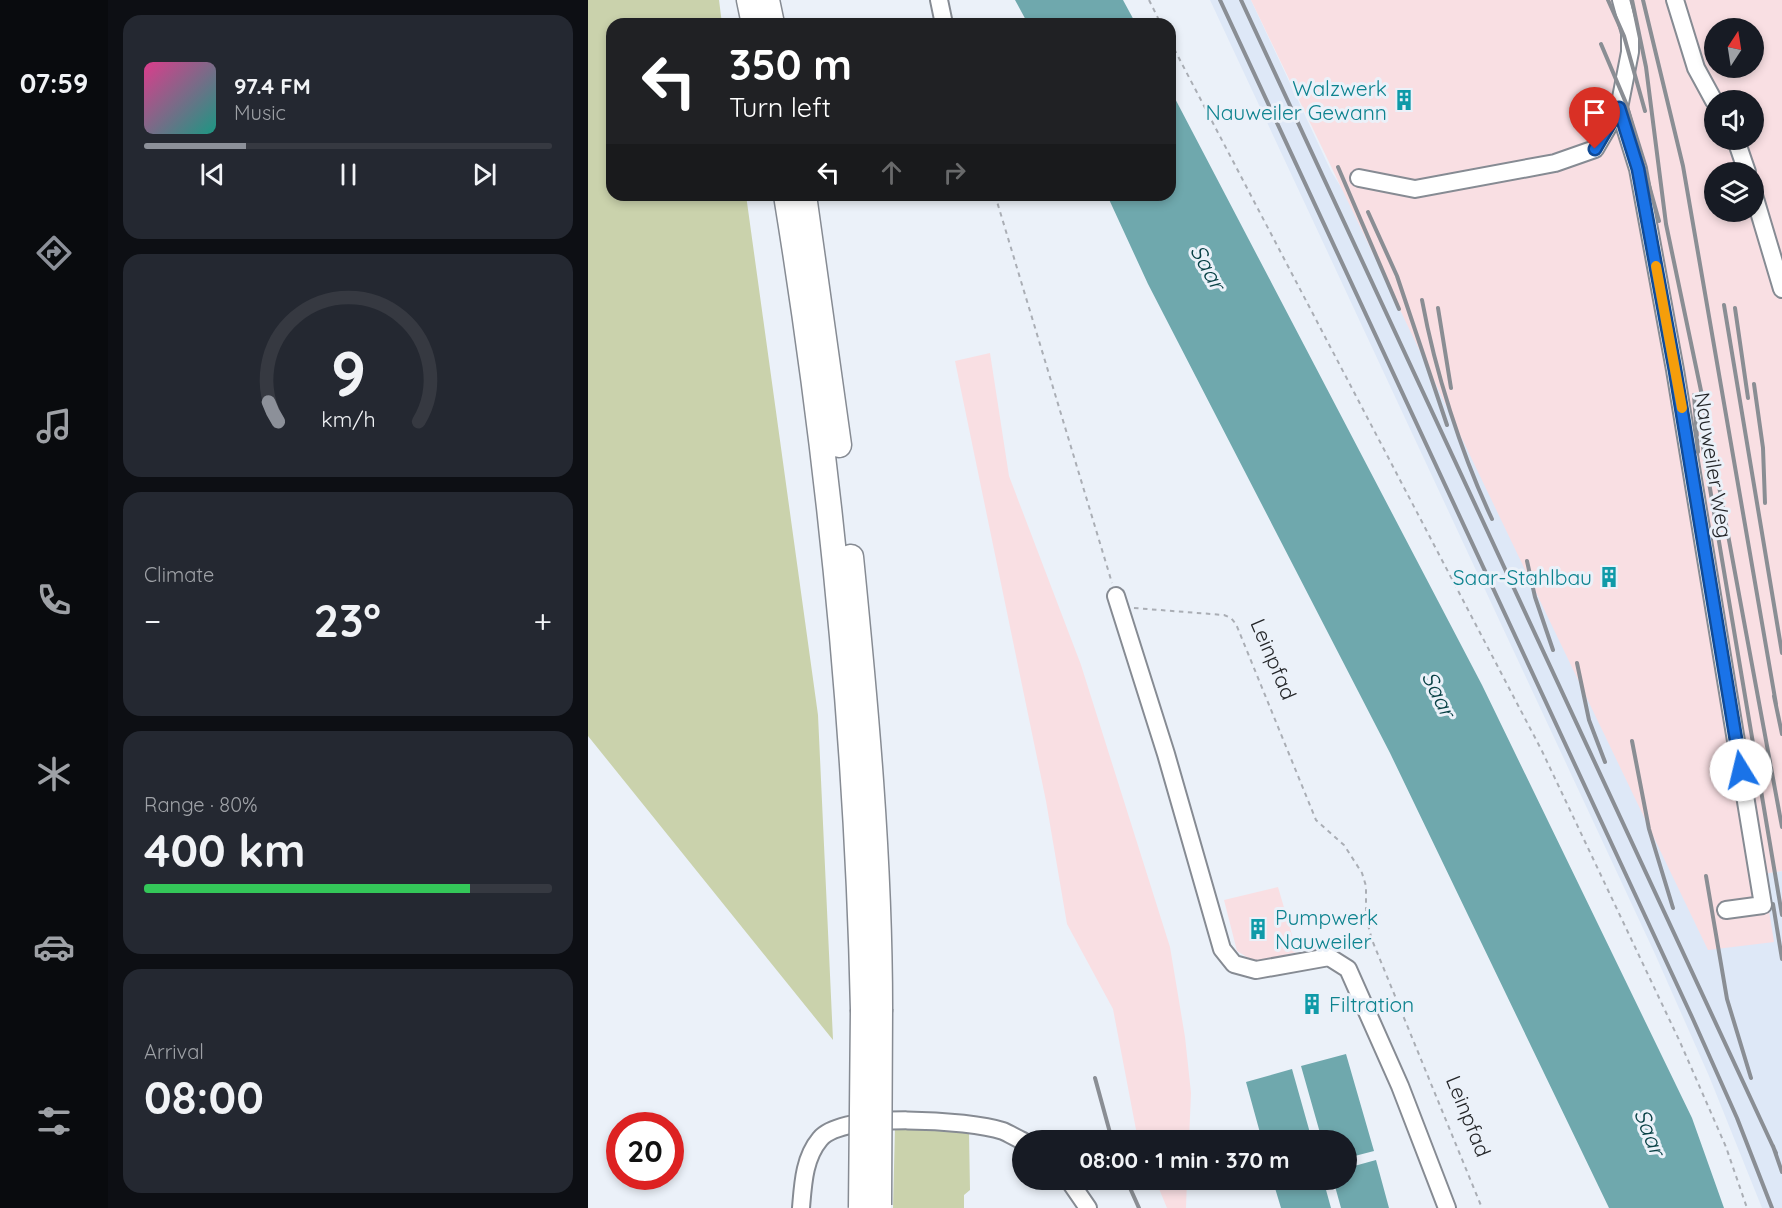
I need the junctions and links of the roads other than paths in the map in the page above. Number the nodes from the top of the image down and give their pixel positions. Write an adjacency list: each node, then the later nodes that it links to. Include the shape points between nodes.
1 (749, 0): 6 (highway)
2 (767, 0): 7 (highway)
3 (939, 0): 8 (street)
4 (1621, 0): 10 (street, Nauweiler Weg, via 1630,43)
5 (1675, 0): 9 (street, via 1696,69)
6 (753, 18)
7 (771, 18)
8 (943, 18)
9 (1708, 90)
10 (1619, 108): 11 (street, via 1595,149 1555,163 1415,189); 17 (street, Nauweiler Weg, via 1638,169 1673,359 1762,905)
11 (1359, 178)
12 (787, 201): 18 (highway, via 830,506)
13 (805, 201): 18 (highway, via 830,367 863,676 880,947)
14 (1762, 222): 15 (street)
15 (1782, 289)
16 (1116, 596): 24 (street, via 1167,754 1222,949 1234,964 1256,970 1329,957 1348,969 1400,1086)
17 (1726, 910)
18 (872, 1010): 21 (highway, bridge)
19 (1012, 1136): 22 (street, via 942,1121 903,1120 834,1128 820,1138 808,1158)
20 (1076, 1190): 23 (street)
21 (873, 1207)
22 (801, 1208)
23 (1088, 1208)
24 (1447, 1208)

